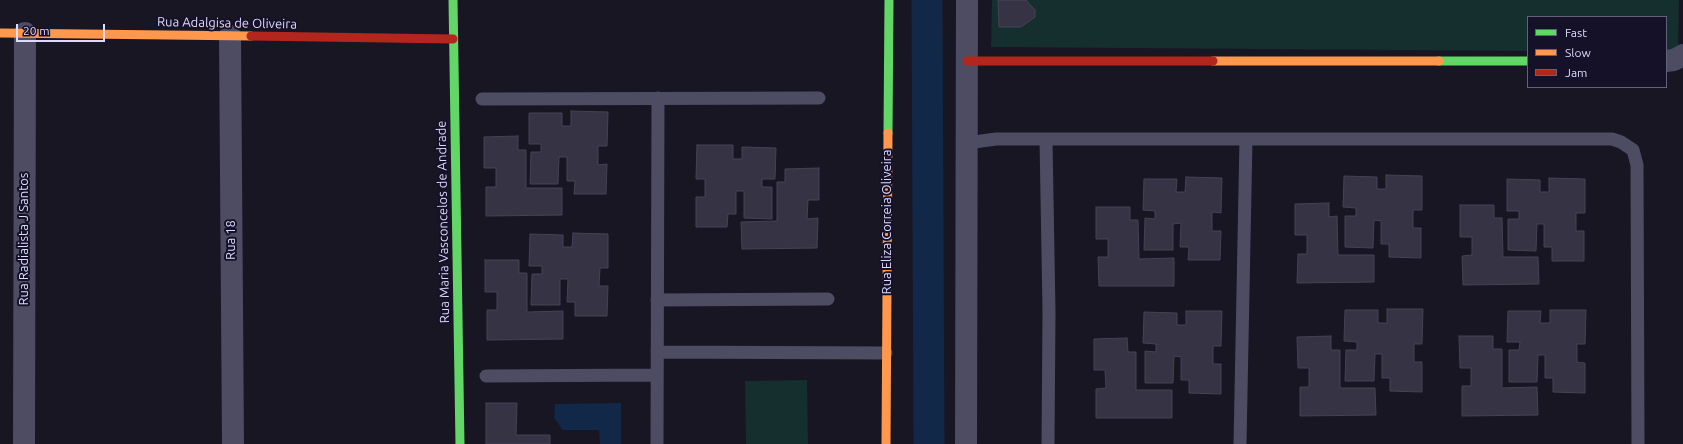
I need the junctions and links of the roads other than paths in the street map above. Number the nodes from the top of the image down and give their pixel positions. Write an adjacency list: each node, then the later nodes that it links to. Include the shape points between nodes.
1 (453, 0): 7 (street, Rua Maria Vasconcelos de Andrade)
2 (889, 0): 21 (street, Rua Eliza Correia Oliveira)
3 (967, 0): 11 (street)
4 (0, 33): 5 (street, Rua Adalgisa de Oliveira)
5 (24, 33): 6 (street, Rua Adalgisa de Oliveira); 24 (street, Rua Radialista J Santos)
6 (230, 36): 7 (street, Rua Adalgisa de Oliveira); 25 (street, Rua 18)
7 (453, 39): 26 (street, Rua Maria Vasconcelos de Andrade)
8 (1683, 55): 10 (street)
9 (1527, 61): 11 (street)
10 (1667, 61)
11 (967, 62): 17 (street)
12 (658, 98): 13 (lane); 14 (lane); 19 (lane)
13 (819, 98)
14 (482, 99)
15 (1046, 139): 16 (lane); 17 (lane); 30 (lane)
16 (1246, 139): 31 (lane); 32 (lane, via 1612,139 1633,150 1637,165)
17 (967, 142): 29 (street)
18 (828, 299): 19 (lane)
19 (657, 300): 20 (lane)
20 (657, 352): 21 (lane); 22 (lane)
21 (886, 353): 28 (street, Rua Eliza Correia Oliveira)
22 (657, 375): 23 (lane); 27 (lane)
23 (486, 376)
24 (24, 444)
25 (233, 444)
26 (460, 444)
27 (657, 444)
28 (886, 444)
29 (966, 444)
30 (1048, 444)
31 (1240, 444)
32 (1638, 444)

